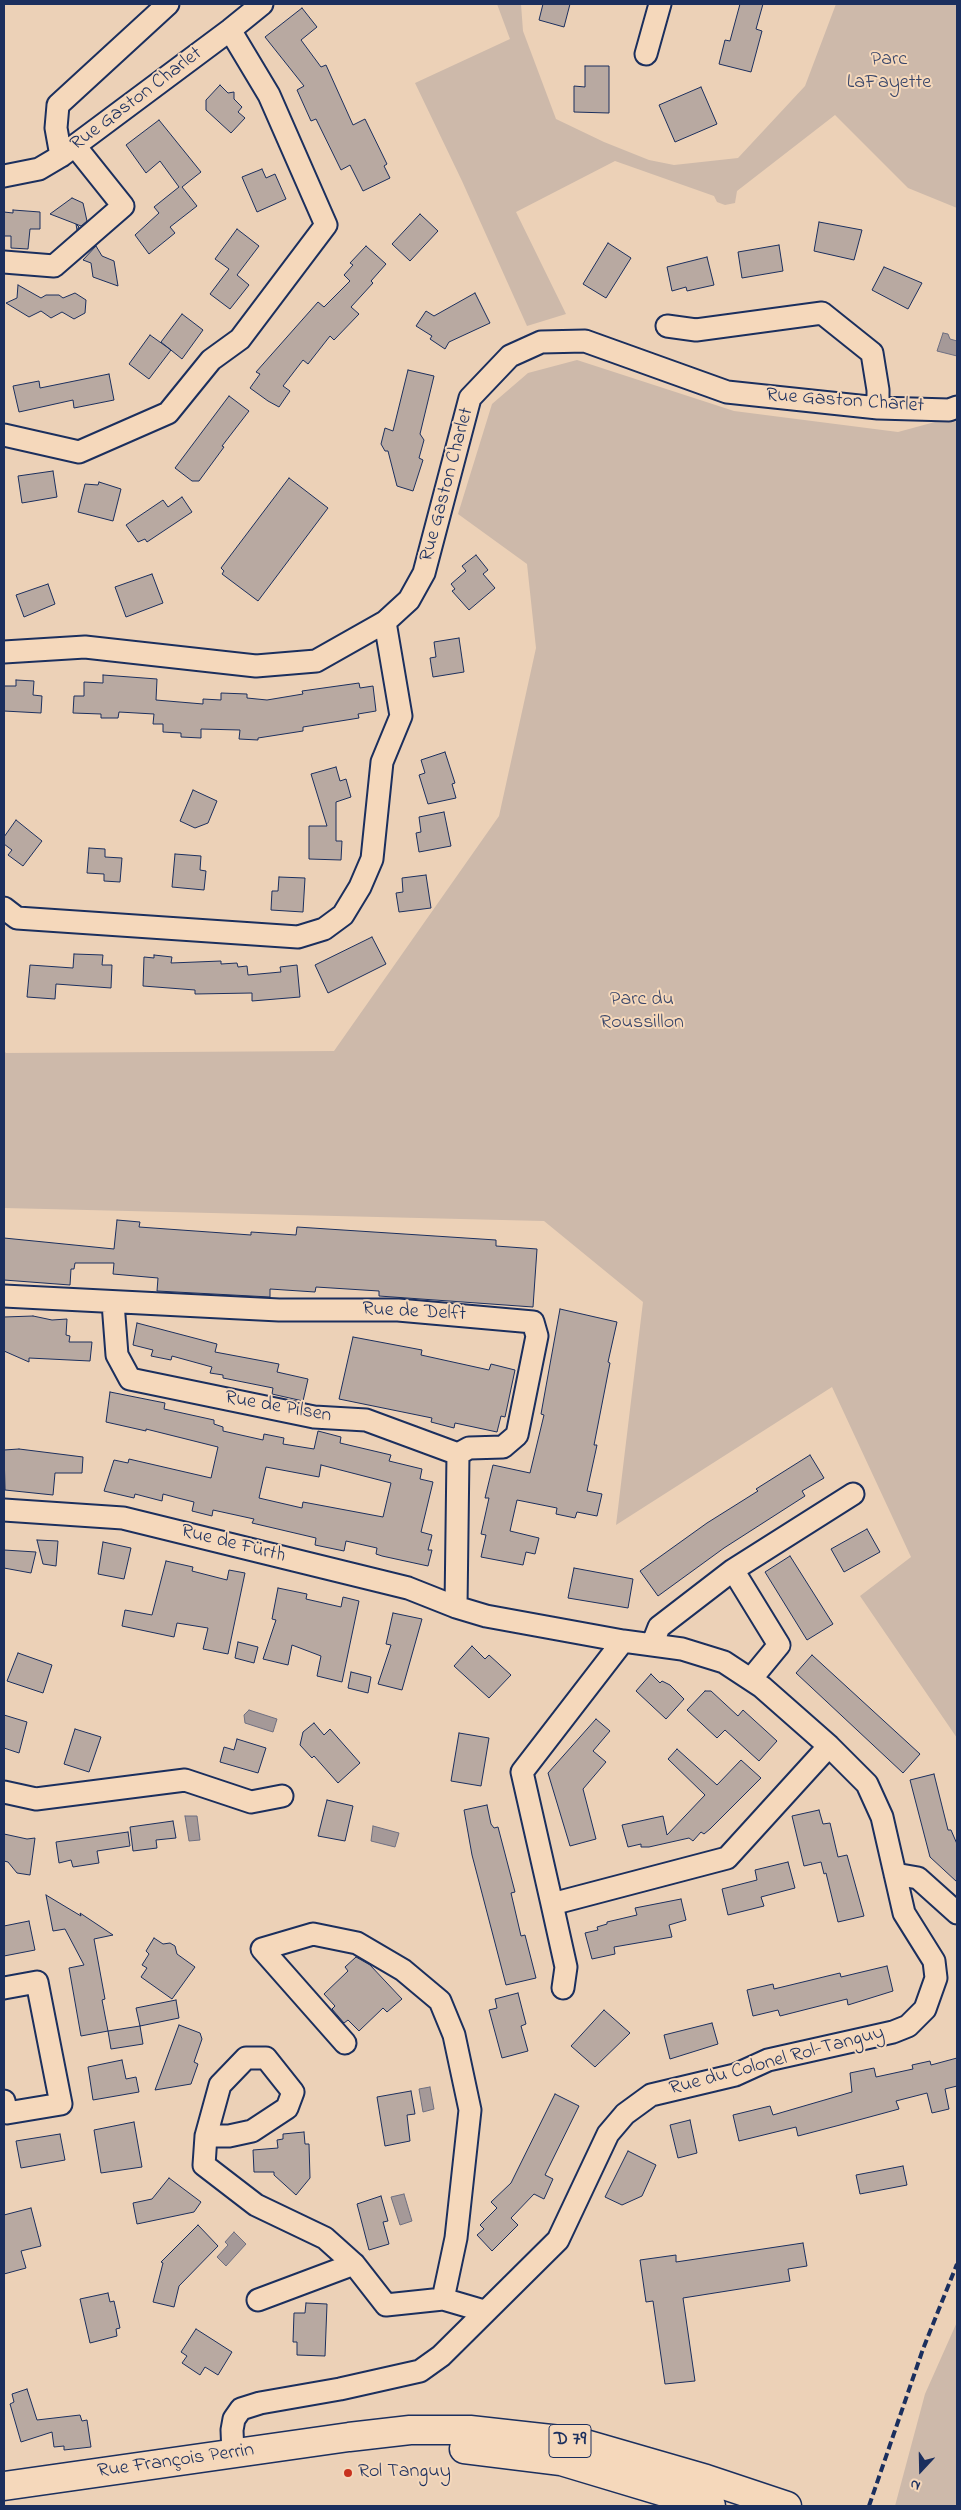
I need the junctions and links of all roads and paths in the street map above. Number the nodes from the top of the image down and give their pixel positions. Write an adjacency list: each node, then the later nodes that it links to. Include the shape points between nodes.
1 (168, 4): 6 (street, via 58,105 56,128)
2 (262, 4): 4 (street, Rue Gaston Charlet)
3 (660, 4): 5 (street)
4 (230, 30): 6 (street, Rue Gaston Charlet); 12 (street, via 269,95 326,225 240,340 211,360 168,413 79,452)
5 (646, 54)
6 (68, 151): 7 (street, Rue Gaston Charlet, via 40,169); 8 (street, via 123,206 54,266)
7 (4, 176)
8 (4, 262)
9 (667, 326): 11 (street, via 696,330 822,313 872,353)
10 (957, 407): 11 (street, Rue Gaston Charlet, via 949,410)
11 (878, 408): 13 (street, Rue Gaston Charlet, via 727,392 585,341 541,342 510,356 470,398 424,573 409,600)
12 (4, 434)
13 (385, 622): 14 (street, Rue Gaston Charlet, via 316,661 256,666 85,647); 15 (street, via 401,716 382,762 372,859 343,915 324,928 298,938 17,918)
14 (4, 652)
15 (4, 908)
16 (4, 1296): 17 (street)
17 (113, 1303): 18 (street, Rue de Pilsen, via 117,1355 130,1379 314,1417 366,1420); 18 (street, Rue de Delft, via 280,1310 398,1310 533,1322 537,1336 517,1435 503,1447 468,1448)
18 (458, 1454): 22 (street)
19 (853, 1494): 21 (street)
20 (4, 1510): 22 (street, Rue de Fürth, via 123,1518 408,1588)
21 (733, 1570): 24 (street, via 659,1627); 25 (street, via 779,1645)
22 (456, 1607): 23 (street, Rue du Colonel Rol-Tanguy, via 486,1616)
23 (623, 1641): 24 (street, Rue du Colonel Rol-Tanguy); 30 (street, via 522,1772)
24 (652, 1645): 25 (street, Rue du Colonel Rol-Tanguy, via 682,1649 724,1662)
25 (751, 1679): 26 (street, Rue du Colonel Rol-Tanguy)
26 (829, 1746): 29 (street, Rue du Colonel Rol-Tanguy, via 867,1784 882,1817); 30 (street, via 727,1858)
27 (4, 1792): 28 (street, via 36,1799 185,1780 251,1802)
28 (282, 1796)
29 (895, 1874): 31 (street, via 918,1878); 40 (street, Rue du Colonel Rol-Tanguy, via 904,1912 934,1961 936,1978 926,2009 908,2026 893,2032 768,2060 735,2075 651,2095 625,2114 608,2134 558,2240)
30 (552, 1904): 33 (street, via 566,1967)
31 (957, 1913)
32 (4, 1988): 35 (street, via 37,1982 61,2104 6,2113)
33 (563, 1988)
34 (345, 2044): 39 (street, via 262,1949 313,1934 357,1943 403,1970 440,2001 454,2035 470,2110 456,2238)
35 (4, 2101)
36 (206, 2136): 37 (street, via 204,2165 256,2205 325,2238)
37 (354, 2264): 38 (street); 39 (street, via 386,2305)
38 (258, 2300)
39 (443, 2300): 40 (street)
40 (484, 2311): 42 (street, Rue du Colonel Rol-Tanguy, via 441,2356 420,2371 260,2402 241,2409 232,2430)
41 (348, 2437): 42 (main road, Rue François Perrin / D 79); 44 (main road, D 79, via 562,2461); 45 (main road, D 79, via 410,2430 470,2430 578,2442 706,2478)
42 (233, 2454): 43 (main road, Rue François Perrin / D 79)
43 (4, 2486)
44 (711, 2506)
45 (787, 2506)

